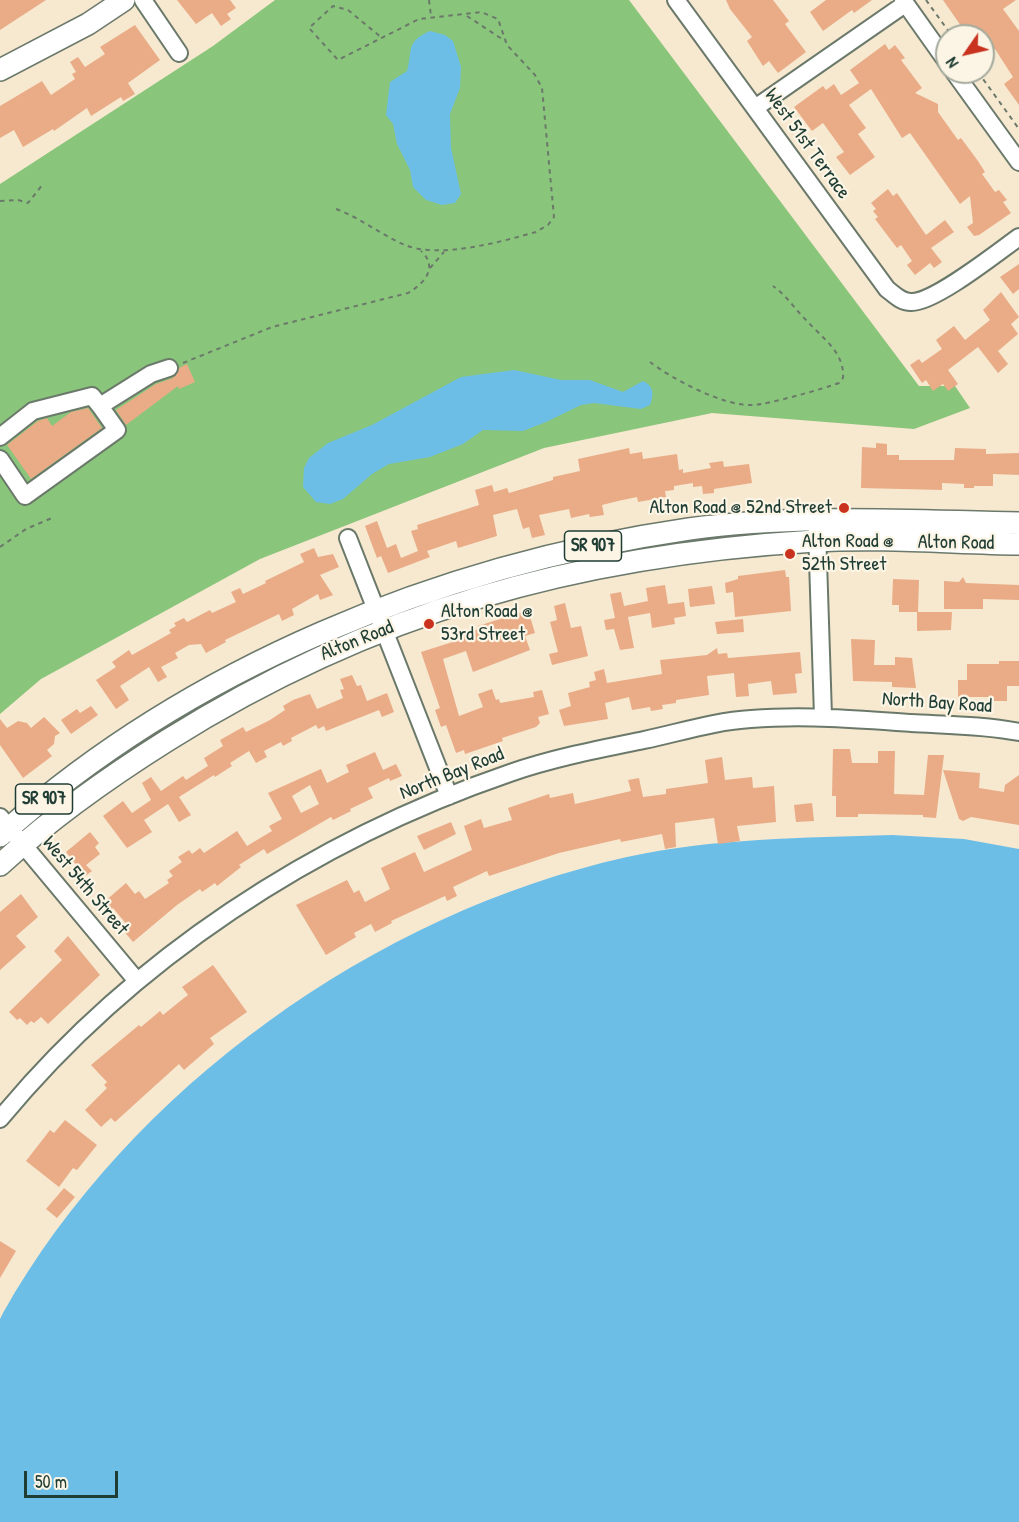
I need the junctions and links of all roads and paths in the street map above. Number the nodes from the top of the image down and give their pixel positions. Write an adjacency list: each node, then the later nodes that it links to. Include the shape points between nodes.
1 (100, 0): 15 (main road)
2 (124, 0): 15 (main road, via 88,24)
3 (143, 0): 14 (street)
4 (429, 0): 9 (path)
5 (676, 0): 19 (street, West 51st Terrace)
6 (926, 0): 10 (path)
7 (904, 2): 13 (street); 19 (street)
8 (466, 15): 9 (path); 12 (path); 12 (path, via 492,14 500,23)
9 (431, 16): 11 (path)
10 (943, 24)
11 (381, 38): 11 (path, via 338,60 309,28 329,8 340,7)
12 (505, 41): 27 (path, via 542,88 554,217 536,232)
13 (935, 45)
14 (179, 53)
15 (20, 58): 16 (main road)
16 (0, 70)
17 (963, 84): 21 (street)
18 (987, 84): 20 (path)
19 (755, 108): 25 (street, West 51st Terrace, via 887,289 899,299 912,302 951,285)
20 (1019, 129)
21 (1019, 162)
22 (43, 184): 23 (path, via 28,203)
23 (0, 201)
24 (336, 209): 26 (path)
25 (1019, 237)
26 (420, 250): 27 (path); 28 (path)
27 (445, 252): 28 (path)
28 (430, 267): 31 (path, via 422,284 408,293 272,327)
29 (773, 286): 30 (path, via 831,345 842,368 839,383 745,405 685,384)
30 (650, 362)
31 (169, 368): 32 (street, via 151,374)
32 (100, 406): 33 (street, via 92,396 33,411); 34 (street, via 117,430 25,496)
33 (0, 437)
34 (2, 467)
35 (52, 518): 40 (path, via 26,528)
36 (1019, 524): 37 (main road, Alton Road / SR 907)
37 (817, 530): 39 (main road, Alton Road / SR 907); 41 (main road, Alton Road / SR 907, via 584,570); 42 (street)
38 (348, 538): 41 (street)
39 (1019, 544)
40 (0, 547)
41 (381, 619): 44 (street); 45 (main road, Alton Road / SR 907, via 286,650 173,710 56,789)
42 (822, 716): 43 (street, North Bay Road); 44 (street, North Bay Road, via 747,719 607,748 513,772)
43 (1019, 732)
44 (449, 795): 47 (street, North Bay Road, via 325,853 227,912)
45 (8, 831): 46 (main road, Alton Road / SR 907); 47 (street, West 54th Street)
46 (0, 865)
47 (137, 981): 48 (street, North Bay Road, via 77,1035)
48 (0, 1119)

